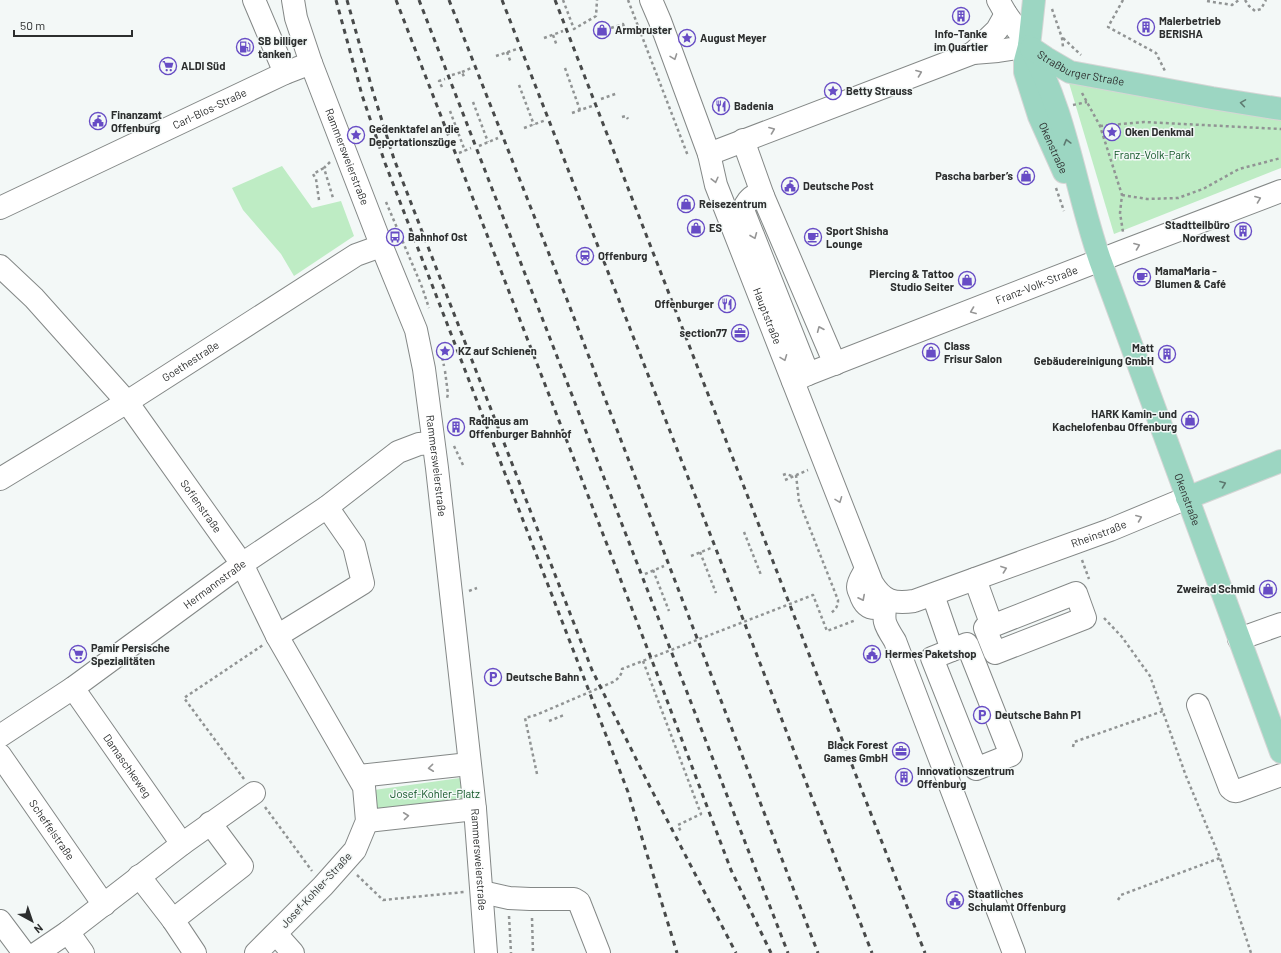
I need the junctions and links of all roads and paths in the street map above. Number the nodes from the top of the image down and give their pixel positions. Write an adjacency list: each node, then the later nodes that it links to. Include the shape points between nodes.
1 (254, 0): 34 (street)
2 (293, 0): 29 (street, Rammersweierstraße, via 296,18)
3 (563, 0): 4 (path, via 574,29 596,16)
4 (597, 0)
5 (628, 0): 16 (path)
6 (651, 0): 66 (street, Hauptstraße, one-way to 66, via 660,21)
7 (1123, 0): 41 (path, via 1108,27 1156,53)
8 (1203, 0): 9 (path)
9 (1208, 0): 10 (path, via 1232,5)
10 (1239, 0)
11 (1245, 0): 12 (path, via 1255,11 1261,9)
12 (1266, 0)
13 (1043, 5): 23 (main road); 32 (path)
14 (1002, 7): 23 (street, Okenstraße); 26 (street, via 997,30)
15 (611, 28): 19 (path, via 623,24)
16 (639, 28): 18 (path); 66 (path)
17 (563, 31): 20 (path)
18 (632, 31)
19 (626, 33)
20 (553, 35): 21 (path); 22 (path)
21 (544, 38)
22 (557, 46)
23 (1029, 46): 26 (street, Straßburger Straße); 32 (main road, Straßburger Straße, via 1046,58); 38 (main road, Okenstraße); 44 (main road, Okenstraße, via 1025,72)
24 (517, 49): 25 (path)
25 (507, 52): 27 (path); 28 (path)
26 (973, 53): 59 (street, Straßburger Straße, one-way to 26)
27 (496, 56)
28 (511, 62)
29 (311, 63): 34 (street, Carl-Blos-Straße); 64 (street, Rammersweierstraße)
30 (471, 68): 33 (path)
31 (565, 68): 49 (path)
32 (1079, 68): 38 (main road); 41 (main road, Straßburger Straße); 55 (path, via 1080,88)
33 (462, 72): 35 (path); 37 (path)
34 (285, 74): 75 (street, Carl-Blos-Straße)
35 (452, 75)
36 (445, 79): 40 (path, via 439,81)
37 (465, 79)
38 (1047, 83): 44 (main road); 79 (main road, Okenstraße, one-way to 38, via 1063,128)
39 (519, 85): 54 (path)
40 (442, 88)
41 (1174, 90): 47 (main road, Straßburger Straße, one-way to 41)
42 (618, 93): 43 (path)
43 (601, 99)
44 (1033, 99): 79 (main road, Okenstraße)
45 (473, 102): 60 (path)
46 (592, 106): 49 (path)
47 (1281, 109)
48 (450, 110): 63 (path)
49 (580, 110): 50 (path)
50 (572, 113)
51 (622, 117): 52 (path, via 626,116)
52 (628, 119)
53 (546, 120): 54 (path)
54 (534, 125): 56 (path)
55 (1100, 126): 57 (path, via 1144,122); 71 (path)
56 (524, 128)
57 (1281, 129)
58 (498, 138): 60 (path)
59 (743, 140): 66 (street, Straßburger Straße); 68 (street)
60 (488, 142): 61 (path)
61 (479, 146)
62 (471, 148): 63 (path)
63 (464, 151): 65 (path)
64 (345, 153): 69 (path, via 334,158); 78 (street, Rammersweierstraße)
65 (459, 153)
66 (700, 157): 82 (street, Hauptstraße, one-way to 82, via 716,185)
67 (1281, 158): 71 (path, via 1239,169 1203,189 1178,198 1147,199)
68 (751, 165): 72 (street); 76 (street)
69 (324, 168): 73 (path); 74 (path, via 313,174)
70 (1281, 191): 79 (street, Franz-Volk-Straße, one-way to 70)
71 (1122, 195): 77 (path, via 1120,213)
72 (763, 196): 76 (street, via 757,194 751,198); 81 (street, one-way to 72)
73 (333, 198)
74 (319, 200)
75 (0, 208)
76 (744, 210): 82 (street, one-way to 82)
77 (1124, 235)
78 (381, 246): 83 (street, Goethestraße, via 356,255); 84 (street, Rammersweierstraße, via 416,330 424,369)
79 (1098, 254): 81 (street, Franz-Volk-Straße, one-way to 81); 92 (main road, Okenstraße)
80 (0, 266): 83 (street, Sofienstraße, via 34,298)
81 (835, 364): 82 (street, Franz-Volk-Straße)
82 (801, 378): 110 (street, Hauptstraße, one-way to 110, via 866,570 878,592)
83 (127, 402): 90 (street, Goethestraße); 99 (street, Sofienstraße)
84 (433, 443): 93 (street, Hermannstraße, via 419,444 398,452); 131 (street, Rammersweierstraße)
85 (1281, 461): 92 (main road, Rheinstraße, one-way to 85)
86 (811, 469): 88 (path)
87 (783, 475): 89 (path)
88 (796, 475): 89 (path); 113 (path, via 799,501 838,600 836,609)
89 (792, 476): 91 (path)
90 (0, 479)
91 (785, 480)
92 (1186, 498): 95 (street, Rheinstraße, one-way to 92); 118 (main road, Okenstraße)
93 (327, 507): 99 (street, Hermannstraße); 117 (street, via 354,546 363,583)
94 (744, 532): 103 (path)
95 (1075, 542): 104 (street, Rheinstraße, one-way to 95); 105 (path)
96 (711, 548): 97 (path)
97 (700, 552): 98 (path); 108 (path)
98 (691, 556)
99 (242, 564): 117 (street, Sofienstraße); 122 (street, Hermannstraße)
100 (664, 566): 101 (path)
101 (653, 570): 102 (path); 111 (path)
102 (644, 574)
103 (761, 575)
104 (975, 579): 109 (street, Rheinstraße); 116 (street)
105 (1091, 584)
106 (477, 588): 107 (path)
107 (466, 591)
108 (716, 593)
109 (924, 598): 110 (street, via 899,603); 119 (street, via 901,622); 120 (street)
110 (886, 599): 119 (street, via 885,625)
111 (670, 611)
112 (1102, 612): 124 (path, via 1104,619 1122,637 1150,676)
113 (831, 613)
114 (849, 622): 121 (path, via 827,631 813,596)
115 (1281, 624): 118 (street)
116 (992, 626)
117 (277, 636): 133 (street, Sofienstraße); 135 (path, via 184,698)
118 (1239, 639): 129 (main road, Okenstraße)
119 (895, 642): 164 (street)
120 (952, 650): 120 (street, via 932,658 976,769 1011,755 967,644)
121 (643, 661): 132 (path, via 622,669 618,680 525,718); 139 (path, via 701,814 678,825)
122 (73, 688): 127 (street, Hermannstraße); 140 (street, Damaschkeweg)
123 (1198, 705): 134 (street, via 1230,788 1240,790)
124 (1163, 711): 128 (path, via 1074,742); 141 (path, via 1186,776)
125 (564, 715): 126 (path)
126 (549, 721)
127 (0, 736)
128 (1073, 747)
129 (1281, 752)
130 (0, 755): 149 (street, Scheffelstraße)
131 (469, 764): 133 (street, one-way to 133); 136 (street, Rammersweierstraße)
132 (537, 774)
133 (359, 776): 137 (street, via 364,787)
134 (1281, 776)
135 (254, 793): 138 (street); 144 (path)
136 (475, 809): 137 (street, one-way to 136); 145 (street, Rammersweierstraße)
137 (367, 821): 142 (street, Josef-Kohler-Straße, via 355,850)
138 (210, 823): 140 (street); 150 (street, via 242,866)
139 (681, 832)
140 (182, 844): 143 (street)
141 (1220, 858): 148 (path, via 1121,895); 165 (path)
142 (344, 862): 144 (street, Josef-Kohler-Straße); 145 (path, via 383,900)
143 (139, 876): 149 (street); 150 (street)
144 (323, 886): 153 (street, Josef-Kohler-Straße)
145 (482, 892): 146 (street); 160 (street, Rammersweierstraße)
146 (509, 898): 147 (street); 161 (path)
147 (530, 900): 162 (path); 163 (street, via 574,899 579,902)
148 (1118, 900)
149 (104, 905): 152 (street)
150 (173, 920): 157 (street)
151 (0, 921): 154 (street)
152 (68, 932): 155 (street); 156 (street)
153 (276, 934): 158 (street, Josef-Kohler-Straße); 159 (street)
154 (24, 953)
155 (37, 953)
156 (83, 953)
157 (195, 953)
158 (256, 953)
159 (293, 953)
160 (486, 953)
161 (511, 953)
162 (533, 953)
163 (599, 953)
164 (1014, 953)
165 (1251, 953)

